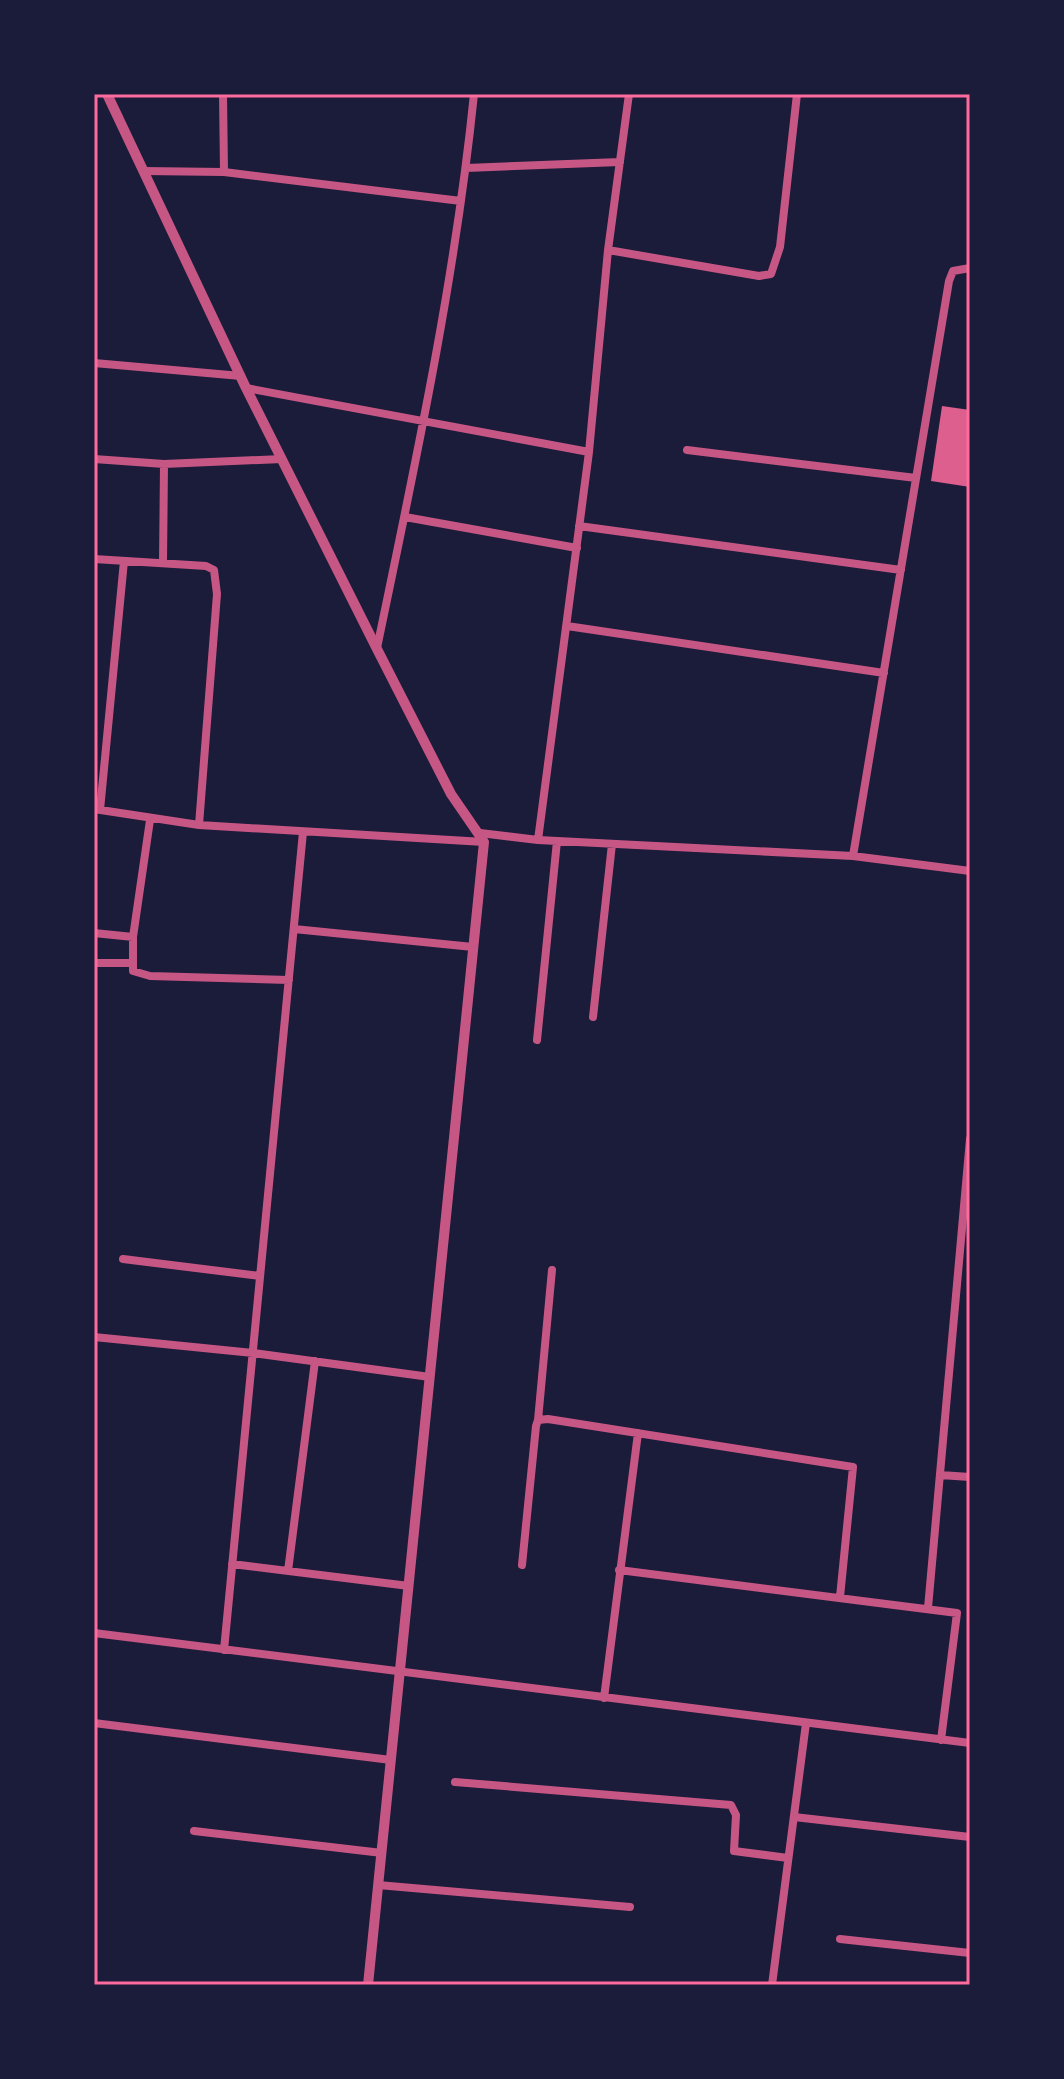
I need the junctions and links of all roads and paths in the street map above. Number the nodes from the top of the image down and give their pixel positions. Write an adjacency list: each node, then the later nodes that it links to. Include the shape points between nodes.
1 (107, 94): 8 (street)
2 (223, 94): 9 (street)
3 (474, 94): 7 (street)
4 (629, 94): 6 (street)
5 (797, 94): 11 (street, via 780,247 771,274)
6 (620, 162): 7 (street); 11 (street)
7 (466, 168): 10 (street)
8 (143, 171): 9 (street); 14 (street)
9 (224, 172): 10 (street)
10 (461, 201): 16 (street)
11 (608, 250): 18 (street)
12 (970, 268): 22 (street, via 953,271 949,281)
13 (94, 363): 14 (street)
14 (241, 376): 15 (street)
15 (246, 388): 16 (street); 20 (street)
16 (425, 422): 18 (street); 23 (street)
17 (687, 450): 22 (street)
18 (589, 452): 24 (street)
19 (94, 459): 21 (street)
20 (282, 459): 21 (street); 31 (street)
21 (164, 464): 28 (street)
22 (916, 478): 29 (street)
23 (405, 517): 25 (street); 31 (street)
24 (579, 526): 25 (street); 29 (street)
25 (577, 548): 30 (street)
26 (94, 559): 27 (street)
27 (124, 561): 28 (street); 33 (street)
28 (163, 563): 35 (street, via 206,566 217,580)
29 (901, 570): 32 (street)
30 (567, 626): 32 (street); 38 (street)
31 (377, 649): 37 (street, via 457,805)
32 (884, 673): 41 (street)
33 (97, 810): 34 (street)
34 (150, 820): 35 (street); 45 (street)
35 (199, 825): 36 (street)
36 (303, 832): 37 (street); 43 (street)
37 (482, 838): 38 (street); 46 (street)
38 (538, 840): 39 (street)
39 (557, 841): 40 (street); 51 (street)
40 (612, 844): 41 (street); 50 (street)
41 (853, 856): 42 (street)
42 (970, 871)
43 (294, 929): 46 (street); 49 (street)
44 (94, 933): 45 (street)
45 (133, 937): 48 (street)
46 (473, 947): 59 (street)
47 (94, 963): 48 (street)
48 (131, 963): 49 (street, via 133,971 150,976)
49 (289, 980): 55 (street)
50 (593, 1017)
51 (537, 1040)
52 (970, 1139): 62 (street)
53 (123, 1259): 55 (street)
54 (552, 1270): 60 (street)
55 (260, 1276): 57 (street)
56 (94, 1337): 57 (street)
57 (253, 1353): 58 (street); 64 (street)
58 (315, 1361): 59 (street); 67 (street)
59 (430, 1377): 68 (street)
60 (538, 1420): 61 (street); 65 (street)
61 (638, 1433): 66 (street); 69 (street, via 853,1467)
62 (940, 1475): 63 (street); 70 (street)
63 (970, 1477)
64 (232, 1564): 67 (street); 72 (street)
65 (522, 1565)
66 (619, 1570): 69 (street); 74 (street)
67 (288, 1571): 68 (street)
68 (409, 1586): 73 (street)
69 (840, 1597): 70 (street)
70 (928, 1608): 77 (street, via 959,1617)
71 (94, 1633): 72 (street)
72 (224, 1650): 73 (street)
73 (400, 1672): 74 (street); 79 (street)
74 (604, 1698): 76 (street)
75 (94, 1723): 79 (street)
76 (806, 1723): 77 (street); 81 (street)
77 (941, 1740): 78 (street)
78 (970, 1743)
79 (391, 1760): 84 (street)
80 (455, 1782): 85 (street, via 731,1805 736,1815 734,1851)
81 (794, 1817): 83 (street); 85 (street)
82 (194, 1831): 84 (street)
83 (970, 1837)
84 (382, 1853): 86 (street)
85 (788, 1858): 91 (street)
86 (378, 1885): 87 (street); 90 (street)
87 (630, 1907)
88 (840, 1939): 89 (street)
89 (970, 1953)
90 (368, 1985)
91 (772, 1985)

